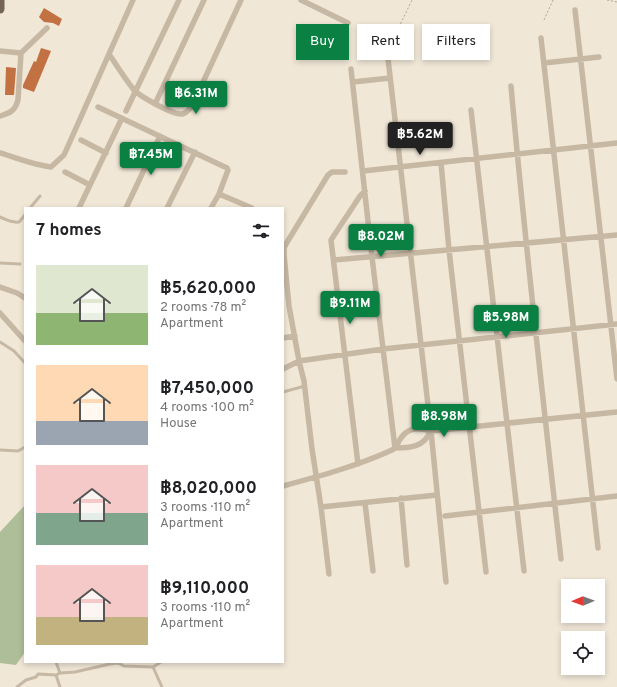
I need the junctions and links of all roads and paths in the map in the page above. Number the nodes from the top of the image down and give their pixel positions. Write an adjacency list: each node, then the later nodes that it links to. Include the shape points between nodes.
1 (0, 0): 12 (main road)
2 (133, 0): 21 (street)
3 (179, 0): 30 (street)
4 (204, 0): 31 (street)
5 (241, 0): 31 (street, via 192,106 187,112 178,114)
6 (301, 0): 15 (street)
7 (412, 0): 16 (path)
8 (553, 0): 14 (path)
9 (607, 0): 10 (path)
10 (613, 1): 11 (path)
11 (617, 2)
12 (0, 9)
13 (575, 10): 23 (street)
14 (544, 20)
15 (348, 23)
16 (400, 24)
17 (46, 28): 20 (street)
18 (541, 38): 25 (street)
19 (0, 51): 20 (street)
20 (21, 53): 35 (street, via 16,107)
21 (109, 54): 30 (street); 44 (street, via 64,156 51,167)
22 (599, 57): 23 (street)
23 (580, 59): 25 (street); 40 (street)
24 (388, 60): 27 (street)
25 (544, 63): 41 (street)
26 (351, 69): 28 (street)
27 (390, 78): 28 (street); 48 (street)
28 (352, 82): 49 (street)
29 (511, 86): 45 (street)
30 (135, 91): 31 (street); 34 (street)
31 (156, 104)
32 (98, 107): 36 (street)
33 (471, 110): 46 (street)
34 (126, 111)
35 (0, 116)
36 (122, 118): 37 (street); 42 (street)
37 (160, 136): 43 (street); 58 (street)
38 (81, 140): 42 (street)
39 (617, 143): 40 (street)
40 (590, 146): 41 (street); 65 (street)
41 (553, 150): 45 (street); 66 (street)
42 (106, 152): 52 (street)
43 (195, 152): 54 (street, via 228,169); 59 (street)
44 (0, 153)
45 (517, 154): 46 (street); 67 (street)
46 (476, 159): 47 (street); 68 (street)
47 (441, 163): 48 (street); 69 (street)
48 (400, 166): 49 (street); 70 (street)
49 (363, 171): 53 (street)
50 (65, 172): 52 (street)
51 (345, 172): 81 (street, via 328,174 284,248 289,306)
52 (90, 185): 57 (street)
53 (365, 191): 71 (street); 72 (street, via 331,237)
54 (219, 194): 60 (street); 61 (street)
55 (40, 196): 56 (lane)
56 (31, 207)
57 (79, 207)
58 (126, 207)
59 (168, 207)
60 (212, 207)
61 (250, 207)
62 (24, 216): 63 (lane, via 14,223)
63 (0, 217)
64 (617, 235): 65 (street)
65 (601, 236): 66 (street); 78 (street)
66 (564, 239): 67 (street); 79 (street)
67 (525, 243): 68 (street); 80 (street)
68 (487, 246): 69 (street); 82 (street)
69 (449, 250): 70 (street); 86 (street)
70 (410, 253): 71 (street); 87 (street)
71 (372, 257): 72 (street); 88 (street)
72 (334, 260): 89 (street)
73 (0, 262): 74 (lane)
74 (20, 264)
75 (0, 286): 76 (street)
76 (24, 297)
77 (0, 313): 84 (street)
78 (614, 324): 79 (street); 93 (street)
79 (573, 329): 80 (street); 97 (street)
80 (535, 333): 82 (street); 98 (street)
81 (295, 336): 83 (street); 90 (street)
82 (497, 337): 86 (street); 99 (street)
83 (284, 338)
84 (24, 340)
85 (0, 342): 91 (lane, via 14,351)
86 (459, 342): 87 (street); 100 (street)
87 (420, 345): 88 (street); 101 (street)
88 (383, 349): 89 (street); 103 (street)
89 (345, 355): 90 (street); 105 (street)
90 (299, 361): 92 (street); 94 (street)
91 (24, 362)
92 (284, 368)
93 (617, 379)
94 (305, 386): 95 (lane); 106 (street)
95 (284, 392)
96 (617, 412): 97 (street)
97 (583, 416): 98 (street); 111 (street)
98 (544, 419): 99 (street); 113 (street)
99 (507, 424): 100 (street); 115 (street)
100 (469, 427): 101 (street); 116 (street)
101 (430, 431): 103 (street, via 427,438 414,447); 103 (street, via 420,428 410,430 403,434); 108 (street)
102 (24, 448): 104 (lane, via 18,451)
103 (395, 448): 105 (street)
104 (0, 450)
105 (358, 464): 106 (street)
106 (316, 477): 107 (street); 114 (street)
107 (284, 486)
108 (436, 495): 110 (street); 125 (street)
109 (617, 496): 111 (street)
110 (401, 498): 112 (street); 120 (street)
111 (592, 499): 113 (street); 118 (street)
112 (365, 503): 114 (street); 121 (street)
113 (555, 503): 115 (street); 119 (street)
114 (321, 507): 124 (street)
115 (516, 508): 116 (street); 122 (street)
116 (478, 512): 117 (street); 123 (street)
117 (445, 516)
118 (598, 548)
119 (561, 559)
120 (407, 565)
121 (373, 571)
122 (524, 571)
123 (486, 572)
124 (329, 574)
125 (446, 582)
126 (56, 663): 129 (lane)
127 (159, 663): 128 (lane)
128 (153, 667): 129 (lane, via 124,666 118,663); 132 (lane)
129 (58, 674): 130 (lane, via 38,674); 131 (lane)
130 (17, 687)
131 (60, 687)
132 (162, 687)

